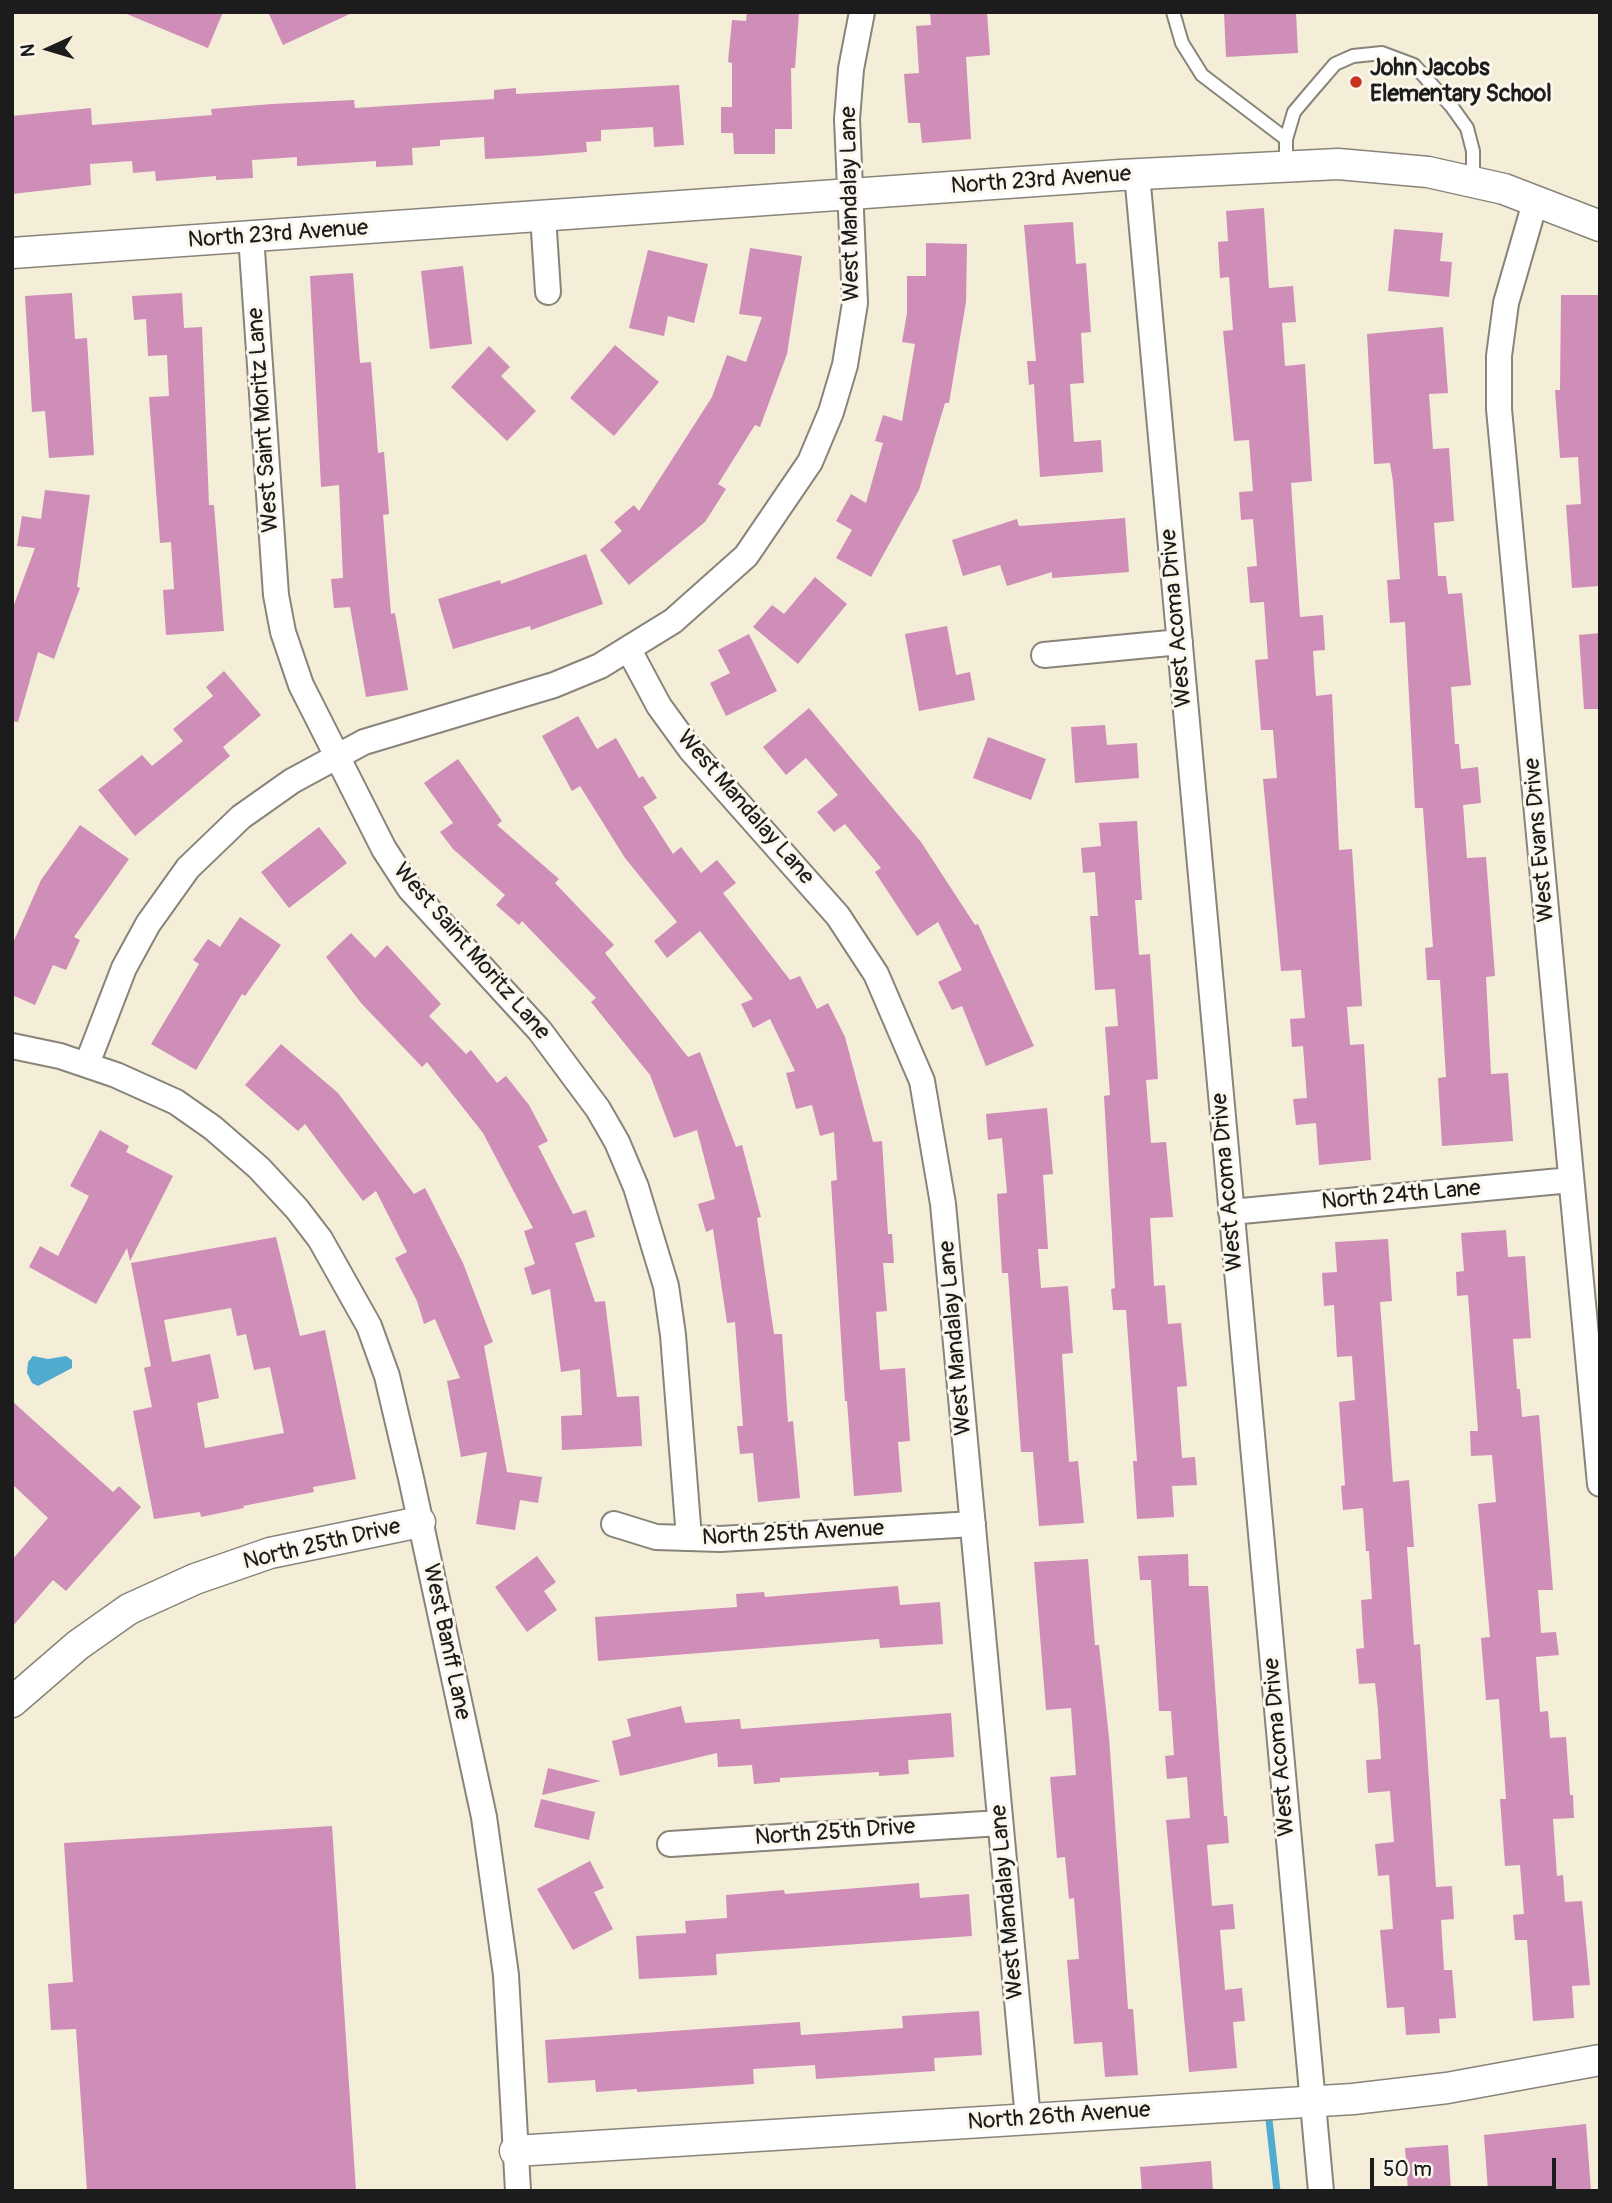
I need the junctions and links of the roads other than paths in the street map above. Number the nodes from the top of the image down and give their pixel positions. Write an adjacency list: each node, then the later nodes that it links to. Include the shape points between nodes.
1 (862, 12): 6 (street, West Mandalay Lane, via 848,95)
2 (1173, 12): 3 (lane, via 1182,43 1202,75)
3 (1286, 152): 4 (street, North 23rd Avenue); 5 (street, North 23rd Avenue); 5 (lane, via 1294,112 1335,64 1353,56 1382,53 1414,65 1467,128)
4 (1138, 174): 6 (street, North 23rd Avenue); 13 (street, West Acoma Drive)
5 (1473, 182): 7 (street, North 23rd Avenue)
6 (851, 195): 8 (street, North 23rd Avenue); 14 (street, West Mandalay Lane, via 855,303 845,365 810,462 746,556 709,592)
7 (1536, 199): 9 (street, North 23rd Avenue); 19 (street, West Evans Drive, via 1506,303 1499,409)
8 (543, 216): 10 (street, North 23rd Avenue); 12 (street)
9 (1600, 226)
10 (251, 236): 11 (street, North 23rd Avenue); 16 (street, West Saint Moritz Lane, via 276,594 302,685)
11 (12, 253)
12 (548, 292)
13 (1180, 642): 15 (street); 20 (street, West Acoma Drive)
14 (629, 650): 16 (street, West Mandalay Lane, via 554,685 364,742); 24 (street, West Mandalay Lane, via 659,706 691,750 838,916 876,974 904,1033 922,1081 938,1160)
15 (1044, 655)
16 (335, 755): 18 (street, West Mandalay Lane, via 241,817 188,868 148,924 124,968); 25 (street, West Saint Moritz Lane, via 410,889 540,1031 617,1142 645,1211 666,1286)
17 (12, 1046): 18 (street, West Banff Lane)
18 (88, 1064): 22 (street, West Banff Lane, via 176,1102 213,1128 259,1168 320,1239 369,1326 387,1376)
19 (1571, 1180): 20 (street, North 24th Lane); 21 (street, West Evans Drive)
20 (1231, 1212): 30 (street, West Acoma Drive)
21 (1600, 1484)
22 (421, 1522): 26 (street, North 25th Drive, via 270,1553 195,1579 129,1609 78,1645); 32 (street, West Banff Lane, via 496,1888 506,1975)
23 (614, 1524): 25 (street, North 25th Avenue, via 656,1537)
24 (973, 1524): 25 (street, North 25th Avenue); 27 (street, West Mandalay Lane)
25 (689, 1538)
26 (12, 1702)
27 (1000, 1823): 28 (street, North 25th Drive); 31 (street, West Mandalay Lane)
28 (670, 1844)
29 (1600, 2060): 30 (street, North 26th Avenue, via 1447,2088)
30 (1312, 2101): 31 (street, North 26th Avenue); 34 (street, West Acoma Drive)
31 (1028, 2119): 32 (street, North 26th Avenue)
32 (515, 2151): 33 (street, West Banff Lane)
33 (518, 2191)
34 (1321, 2191)

